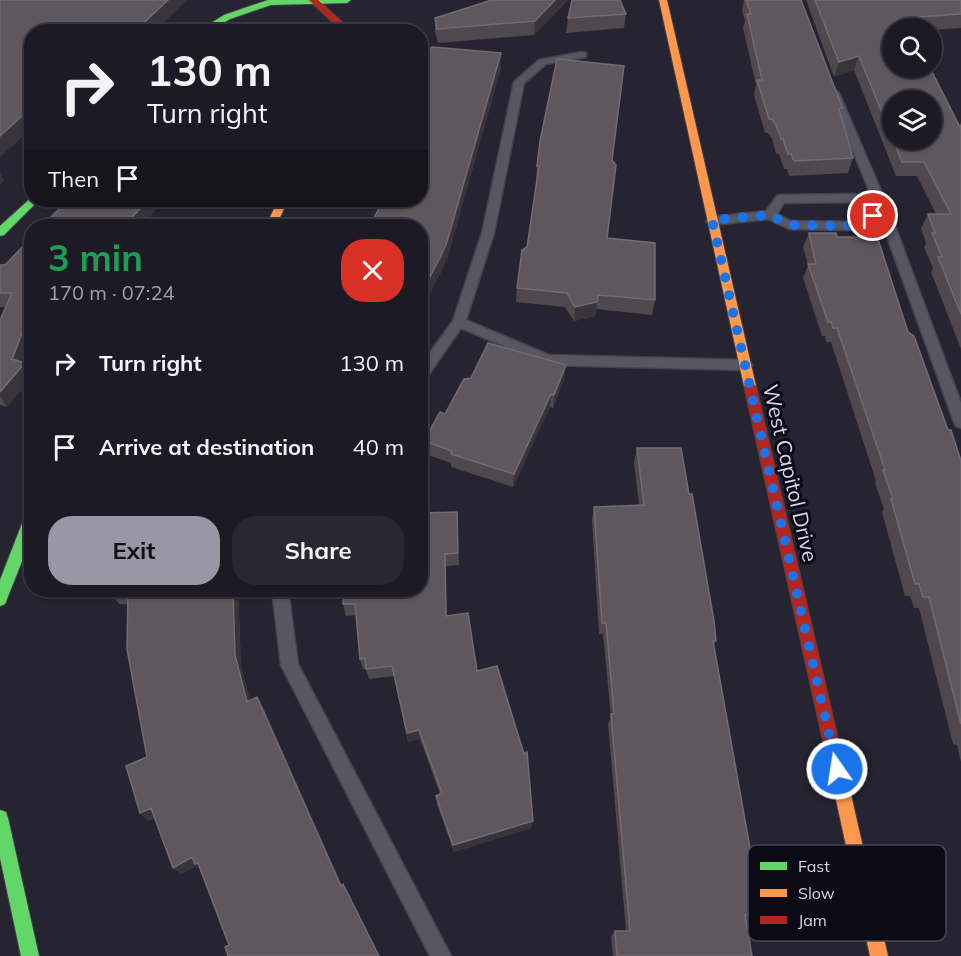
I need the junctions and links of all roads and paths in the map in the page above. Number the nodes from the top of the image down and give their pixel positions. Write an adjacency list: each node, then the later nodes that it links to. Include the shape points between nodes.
1 (347, 0): 3 (street)
2 (663, 0): 11 (street, West Capitol Drive)
3 (314, 1): 4 (street, via 270,2); 5 (street)
4 (212, 24)
5 (341, 24)
6 (582, 55): 13 (lane, via 543,62 519,82 488,233)
7 (829, 82): 9 (lane)
8 (26, 207): 12 (street)
9 (882, 207): 10 (lane, via 855,198 781,199); 10 (lane, via 864,226 789,225); 16 (lane)
10 (770, 215): 11 (lane)
11 (712, 220): 15 (street, West Capitol Drive)
12 (0, 232)
13 (459, 322): 14 (lane); 15 (lane, via 548,360)
14 (428, 365)
15 (745, 365): 21 (street, West Capitol Drive)
16 (961, 422)
17 (24, 537): 19 (street)
18 (281, 597): 24 (lane, via 290,665)
19 (0, 599)
20 (0, 818): 23 (street)
21 (854, 845)
22 (876, 941): 25 (street, West Capitol Drive)
23 (30, 956)
24 (441, 956)
25 (879, 956)

